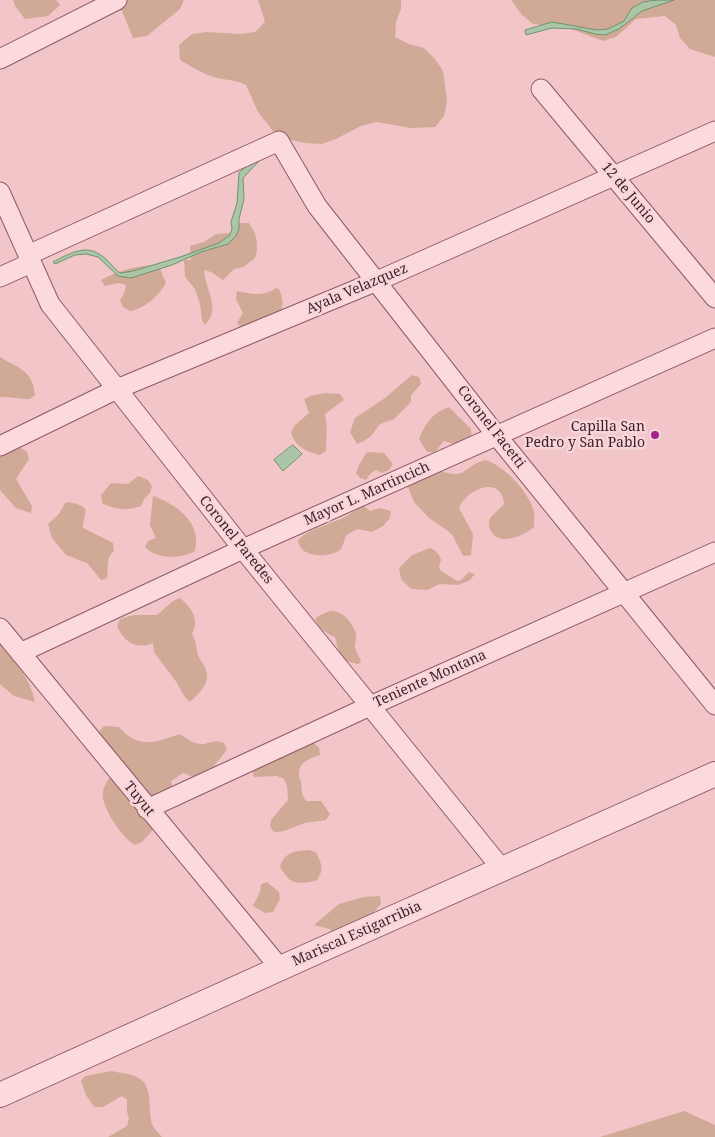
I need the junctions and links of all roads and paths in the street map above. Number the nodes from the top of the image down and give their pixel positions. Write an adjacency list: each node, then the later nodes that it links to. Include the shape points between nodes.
1 (117, 0): 2 (street)
2 (0, 60)
3 (541, 88): 5 (street, 12 de Junio)
4 (715, 132): 5 (street, Ayala Velazquez)
5 (613, 176): 9 (street, Ayala Velazquez); 10 (street, 12 de Junio)
6 (0, 192): 7 (street, Coronel Paredes)
7 (30, 259): 8 (street); 9 (street, Coronel Facetti, via 279,141 317,206); 12 (street, Coronel Paredes, via 50,304)
8 (0, 277)
9 (376, 281): 12 (street, Ayala Velazquez); 13 (street, Coronel Facetti)
10 (715, 298)
11 (715, 338): 13 (street, Mayor L. Martincich)
12 (117, 390): 14 (street, Ayala Velazquez); 15 (street, Coronel Paredes)
13 (497, 436): 15 (street, Mayor L. Martincich); 17 (street, Coronel Facetti)
14 (0, 446)
15 (243, 549): 19 (street, Mayor L. Martincich); 21 (street, Coronel Paredes)
16 (715, 552): 17 (street, Teniente Montana)
17 (624, 592): 20 (street, Coronel Facetti); 21 (street, Teniente Montana)
18 (0, 628): 19 (street, Tuyut)
19 (20, 653): 23 (street, Tuyut)
20 (715, 705)
21 (370, 706): 23 (street, Teniente Montana); 24 (street, Coronel Paredes)
22 (715, 774): 24 (street, Mariscal Estigarribia)
23 (147, 809): 25 (street, Tuyut)
24 (502, 869): 25 (street, Mariscal Estigarribia)
25 (280, 968): 26 (street, Mariscal Estigarribia)
26 (0, 1095)

